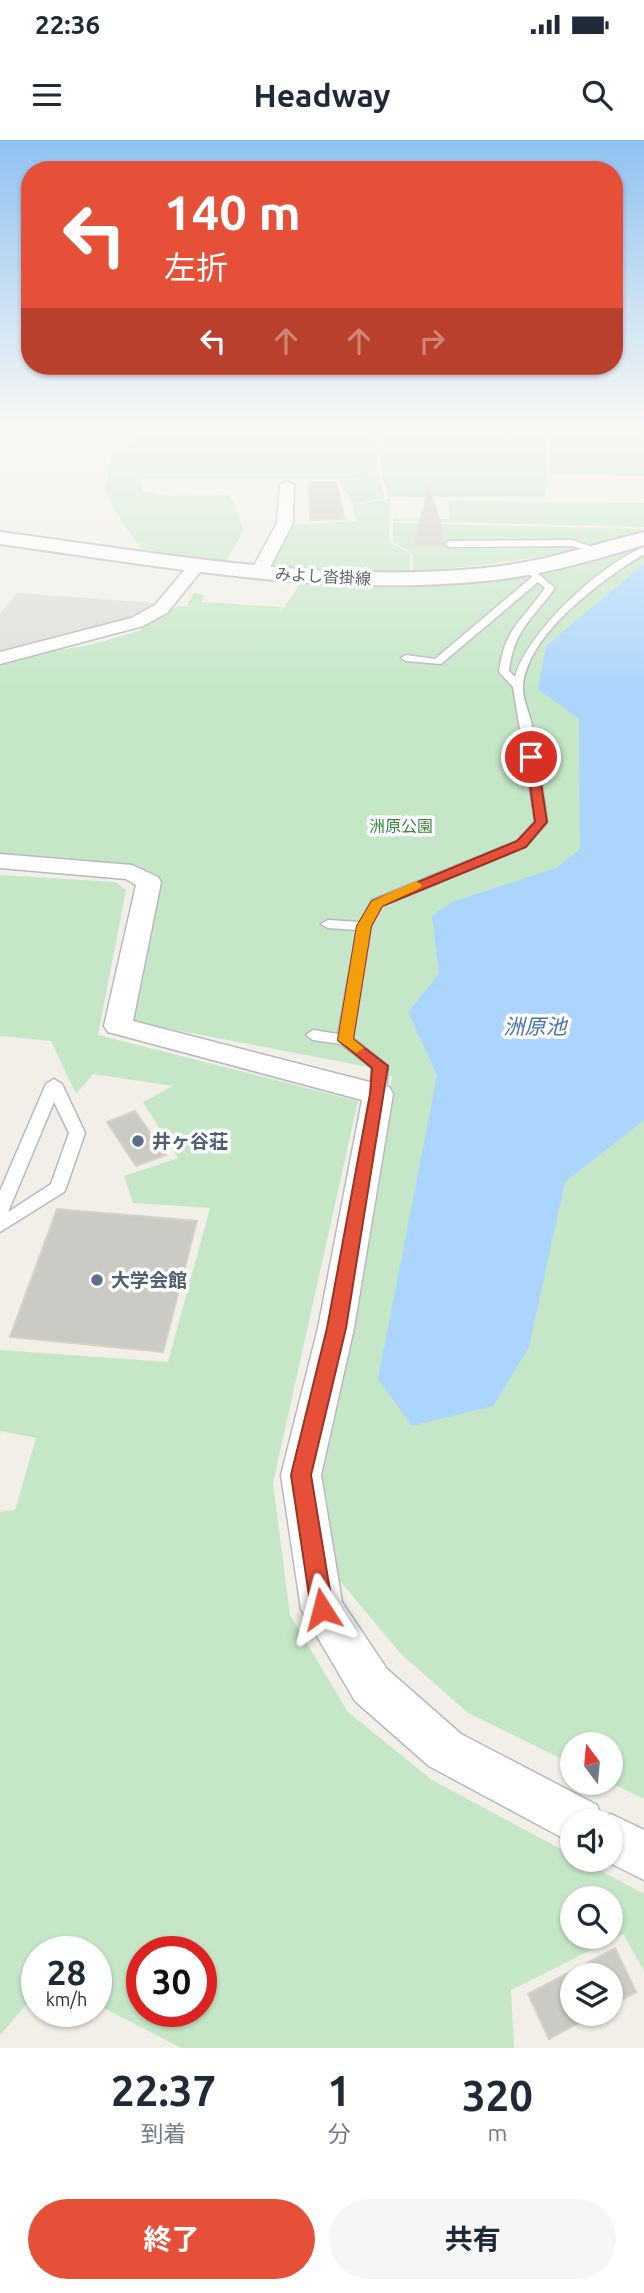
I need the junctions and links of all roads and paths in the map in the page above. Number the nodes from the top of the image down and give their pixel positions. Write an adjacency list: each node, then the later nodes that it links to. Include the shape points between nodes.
1 (286, 515): 9 (street)
2 (0, 538): 7 (main road, みよし沓掛線)
3 (644, 538): 5 (main road, みよし沓掛線)
4 (449, 544): 5 (lane, via 554,542)
5 (603, 551): 8 (main road, みよし沓掛線)
6 (644, 551): 12 (lane, via 597,582 562,614 526,658)
7 (197, 566): 9 (main road, みよし沓掛線); 10 (street, via 161,609 137,622)
8 (532, 572): 9 (main road, みよし沓掛線, via 381,579); 11 (lane, via 437,662); 12 (lane, via 550,588 513,631 505,652 504,672)
9 (259, 573)
10 (0, 658)
11 (405, 659)
12 (517, 686): 15 (lane, via 541,822 521,844 377,903)
13 (0, 860): 18 (street, via 132,872 149,882 118,1026)
14 (328, 924): 15 (lane)
15 (364, 926): 17 (lane)
16 (313, 1035): 17 (lane)
17 (345, 1040): 18 (lane, via 380,1066)
18 (378, 1094): 21 (street, via 336,1328 301,1475 322,1609 371,1685 445,1750)
19 (0, 1211): 20 (lane, via 54,1084 77,1133 58,1188)
20 (0, 1226)
21 (560, 1811)
22 (623, 1845): 23 (street)
23 (644, 1856)

